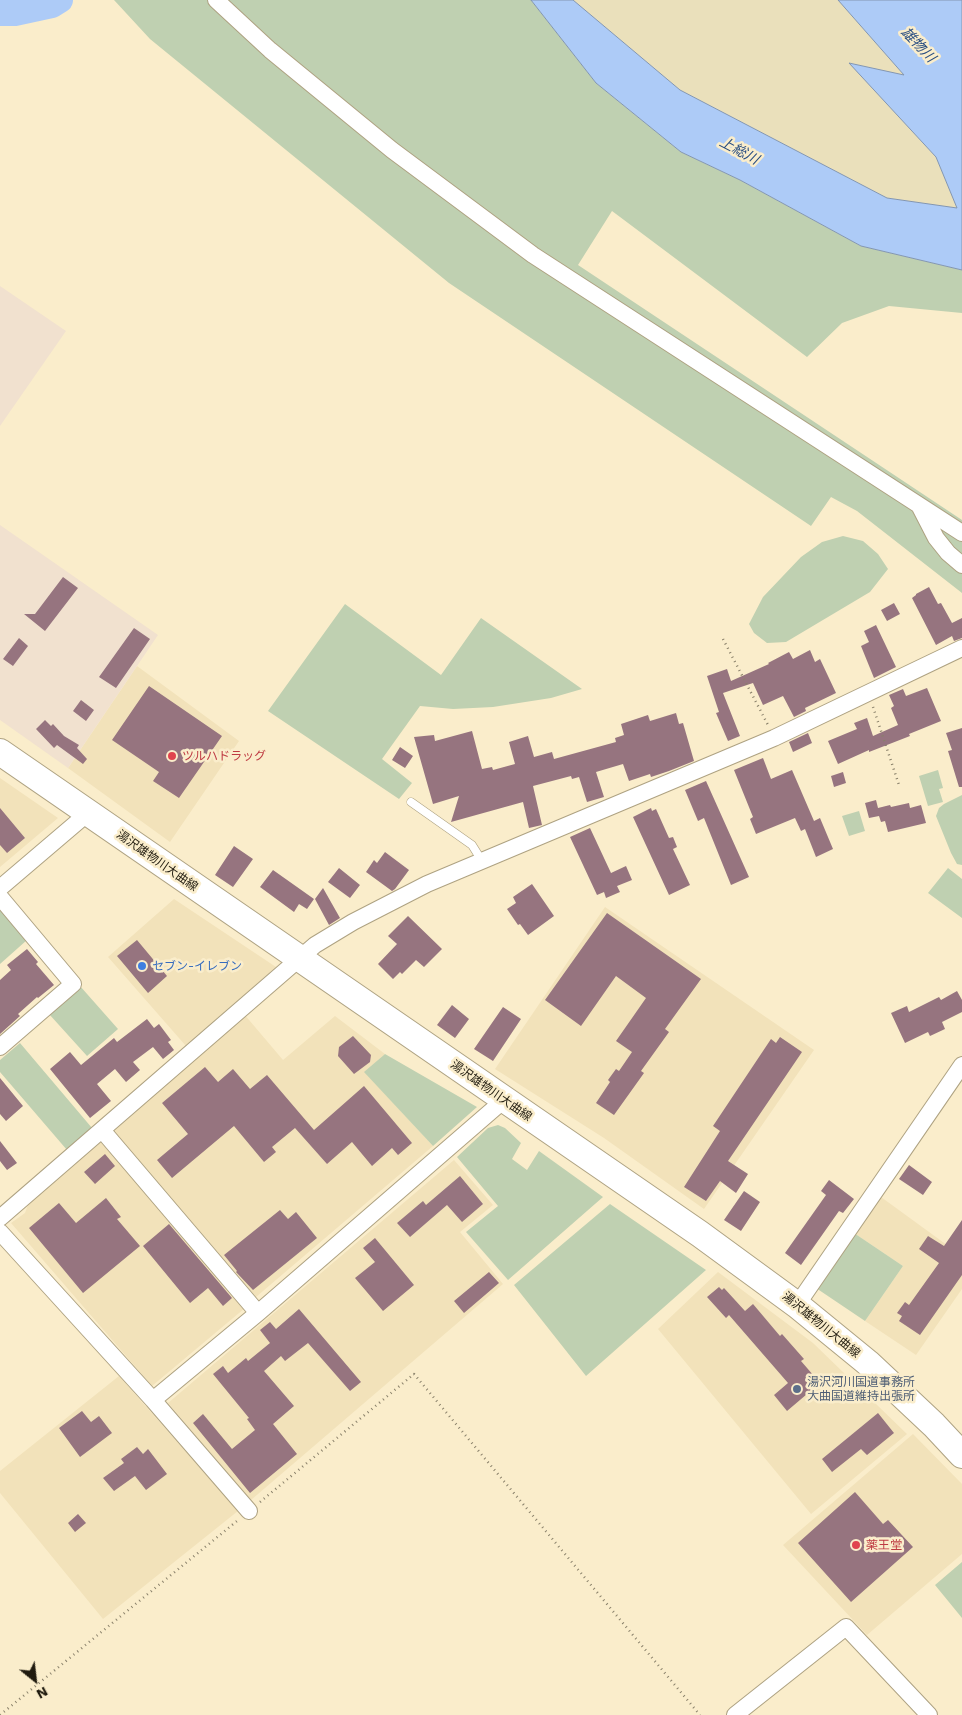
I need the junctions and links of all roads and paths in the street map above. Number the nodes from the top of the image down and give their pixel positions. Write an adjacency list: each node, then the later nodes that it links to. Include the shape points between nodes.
1 (216, 0): 2 (street, via 270,50 392,150 533,255)
2 (919, 505): 3 (street); 4 (street, via 936,538)
3 (962, 533)
4 (962, 565)
5 (723, 639): 8 (path)
6 (962, 648): 7 (street)
7 (869, 694): 8 (street); 10 (path)
8 (774, 738): 13 (street)
9 (0, 752): 12 (main road, 湯沢雄物川大曲線)
10 (900, 785)
11 (411, 802): 13 (lane, via 472,845)
12 (88, 813): 14 (street); 16 (main road, 湯沢雄物川大曲線)
13 (482, 861): 16 (street, via 353,922)
14 (0, 888)
15 (0, 897): 17 (street, via 72,984)
16 (299, 958): 19 (main road, 湯沢雄物川大曲線); 20 (street)
17 (0, 1047)
18 (962, 1065): 23 (street)
19 (504, 1100): 23 (main road, 湯沢雄物川大曲線); 24 (street)
20 (102, 1130): 21 (street); 24 (street)
21 (0, 1218)
22 (0, 1232): 25 (street)
23 (798, 1305): 26 (main road, 湯沢雄物川大曲線, via 868,1363)
24 (258, 1313): 25 (street)
25 (153, 1400): 27 (street)
26 (962, 1455)
27 (249, 1511): 28 (path); 29 (path, via 414,1374)
28 (0, 1715)
29 (700, 1715)
30 (735, 1715): 31 (street, via 846,1627)
31 (929, 1715)

